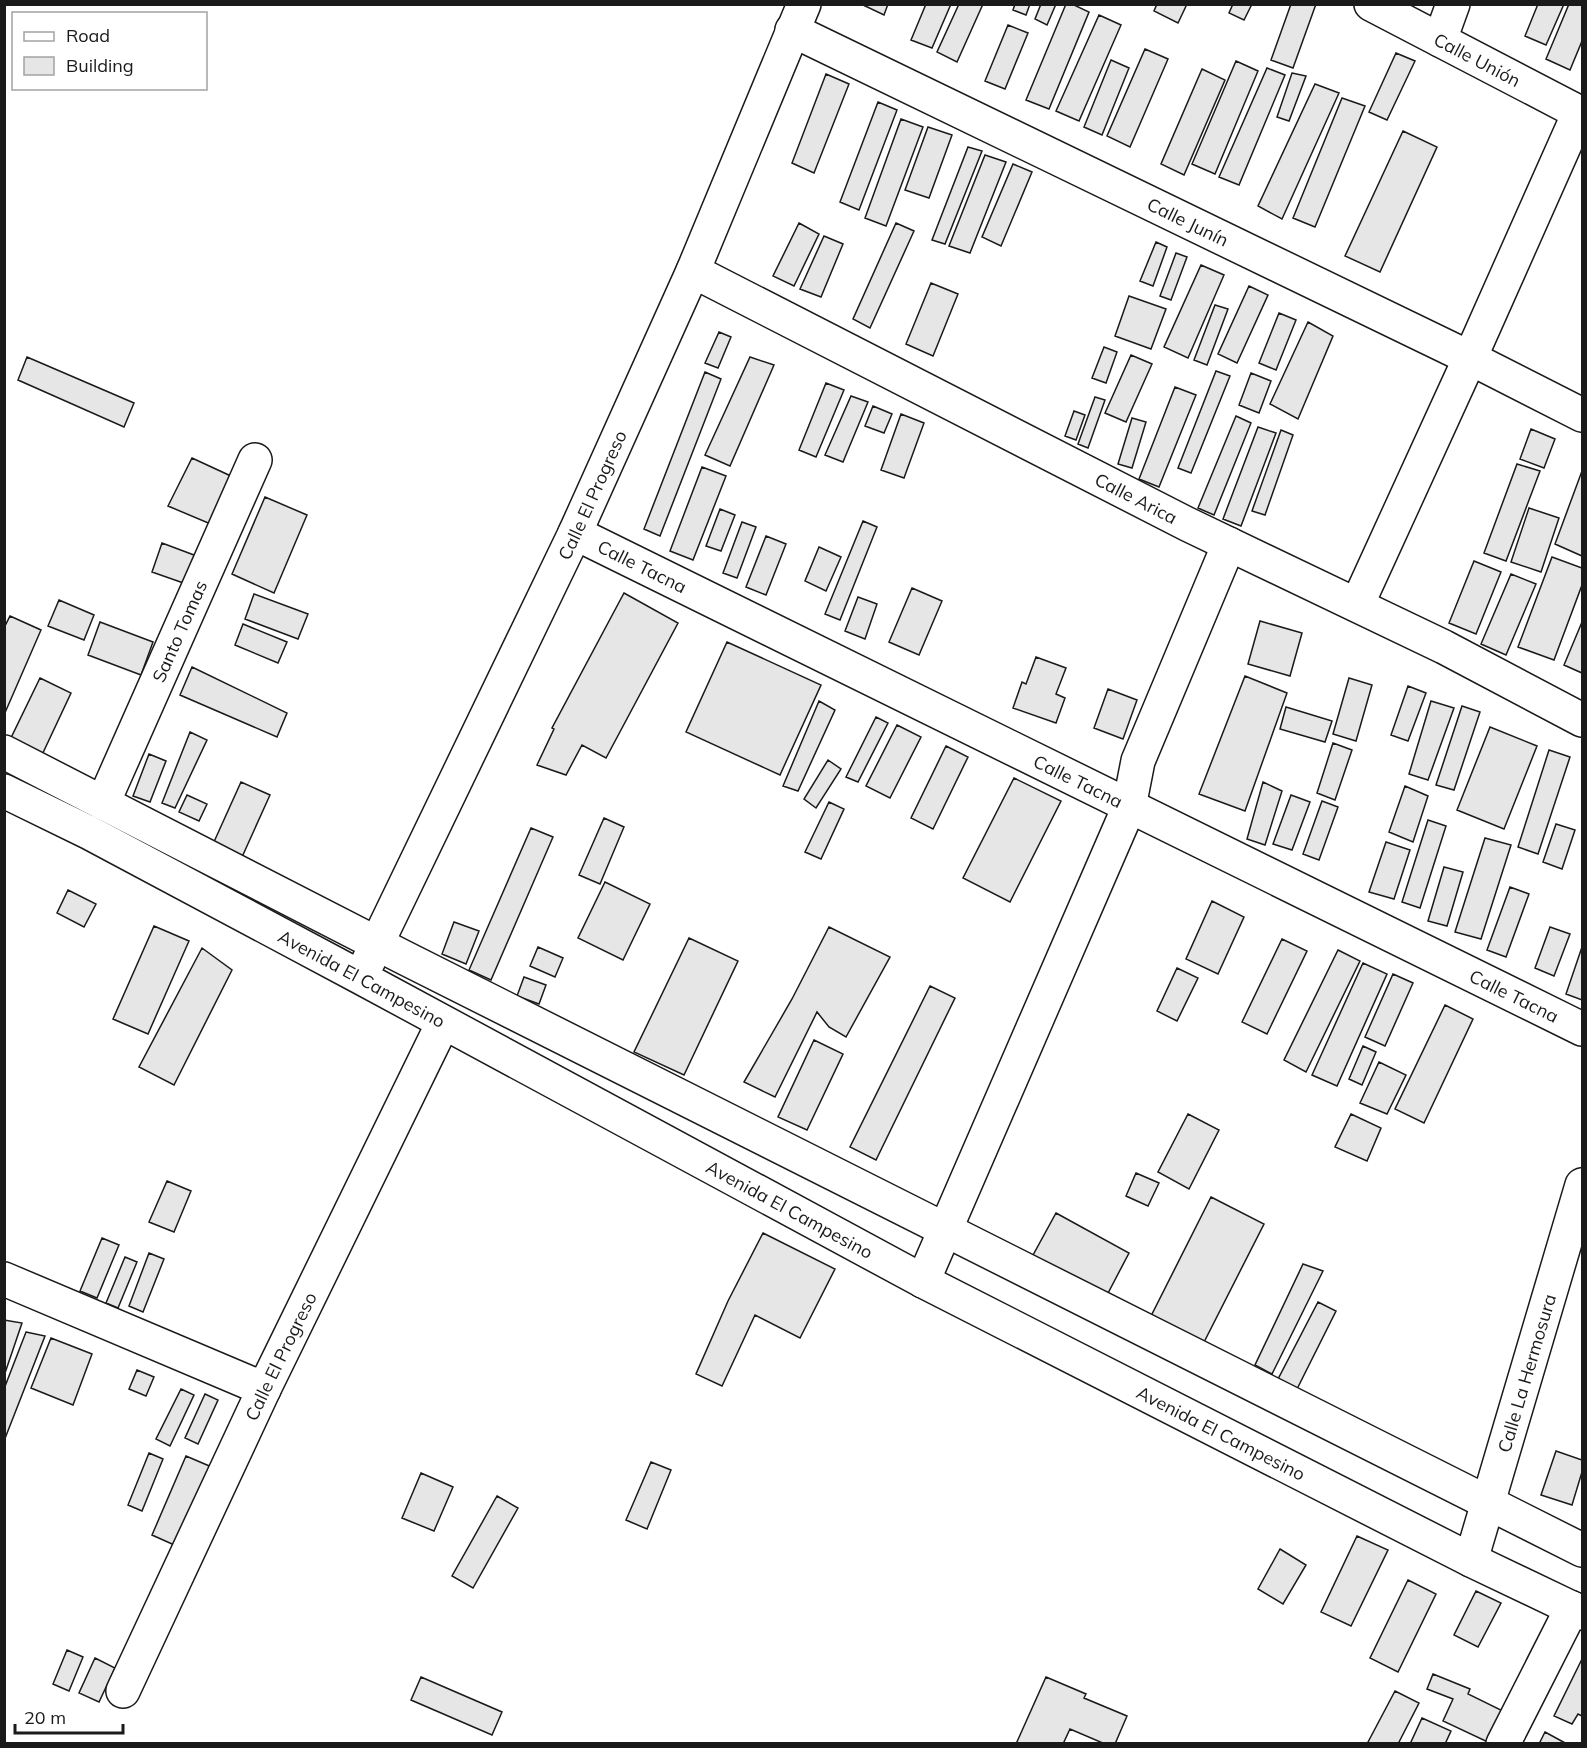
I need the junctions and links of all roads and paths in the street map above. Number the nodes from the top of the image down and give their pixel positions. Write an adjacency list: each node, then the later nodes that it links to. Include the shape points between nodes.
1 (1371, 4): 4 (street, Calle Unión)
2 (1453, 4): 4 (street)
3 (798, 17): 6 (street, Calle El Progreso); 7 (street, Calle Junín)
4 (1440, 40): 5 (street, Calle Unión)
5 (1581, 113): 7 (street)
6 (693, 271): 10 (street, Calle El Progreso); 11 (street, Calle Arica)
7 (1470, 358): 8 (street, Calle Junín); 12 (street)
8 (1582, 415)
9 (255, 460): 16 (street, Santo Tomas)
10 (574, 533): 17 (street, Calle Tacna); 18 (street, Calle El Progreso)
11 (1229, 544): 12 (street, Calle Arica); 17 (street, via 1138,761)
12 (1357, 605): 13 (street, Calle Arica)
13 (1582, 720)
14 (4, 752): 16 (street, Avenida El Campesino)
15 (4, 790): 19 (street, Avenida El Campesino)
16 (103, 803): 18 (street, Avenida El Campesino)
17 (1129, 807): 21 (street, Calle Tacna); 23 (street)
18 (376, 944): 19 (street, Calle El Progreso); 23 (street, Avenida El Campesino)
19 (360, 977): 20 (street, Avenida El Campesino)
20 (443, 1023): 25 (street, Avenida El Campesino); 26 (street, Calle El Progreso)
21 (1582, 1029)
22 (1582, 1185): 27 (street, Calle La Hermosura)
23 (945, 1230): 25 (street); 27 (street, Avenida El Campesino)
24 (4, 1279): 26 (street)
25 (923, 1281): 29 (street, Avenida El Campesino)
26 (264, 1389): 31 (street, Calle El Progreso)
27 (1488, 1502): 28 (street, Avenida El Campesino); 29 (street, Calle La Hermosura)
28 (1582, 1550)
29 (1471, 1560): 30 (street, Avenida El Campesino)
30 (1577, 1611): 32 (street)
31 (123, 1691)
32 (1503, 1743)

